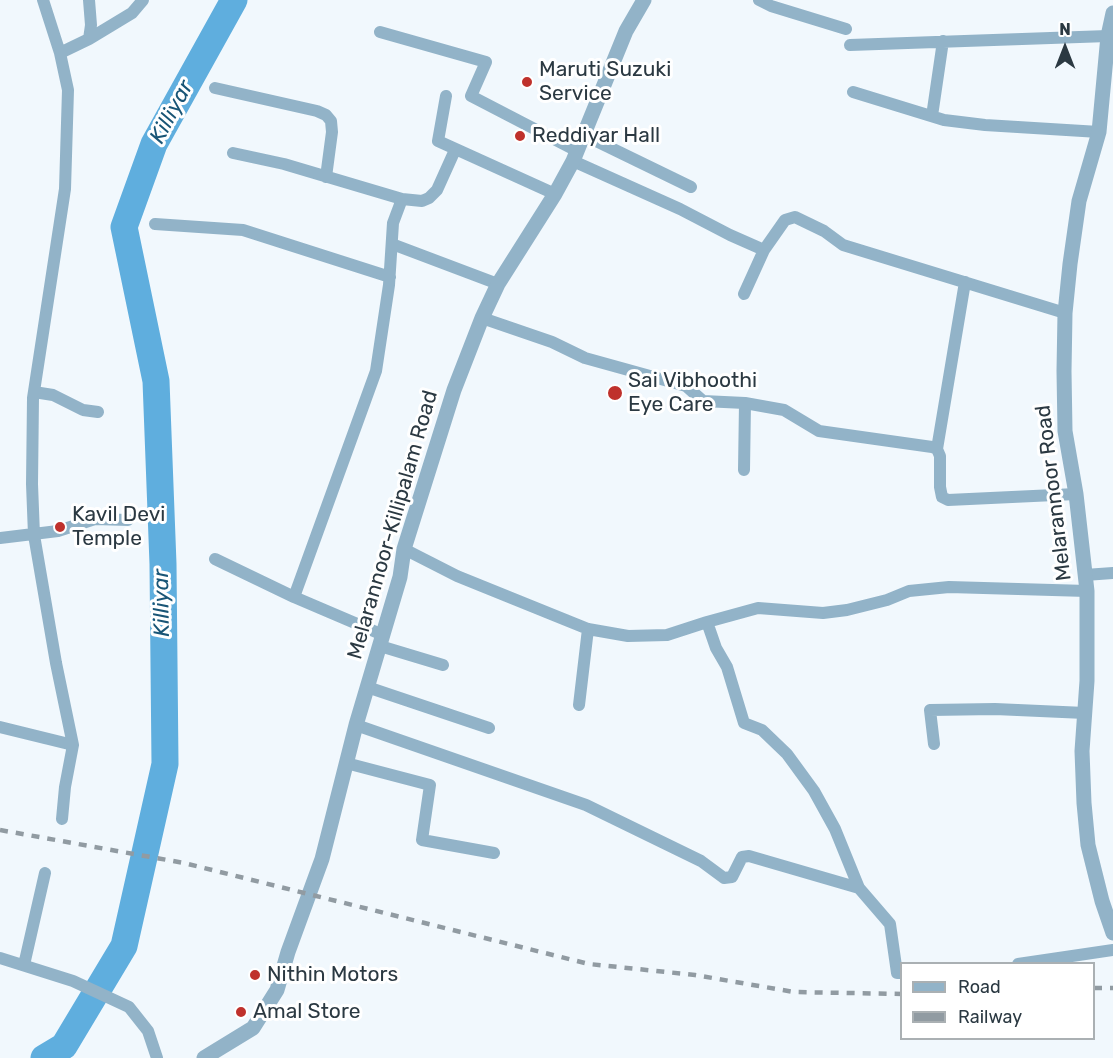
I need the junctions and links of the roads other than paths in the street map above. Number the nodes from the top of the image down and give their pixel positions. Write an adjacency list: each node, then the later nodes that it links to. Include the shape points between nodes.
1 (43, 0): 13 (street)
2 (89, 0): 10 (street)
3 (143, 0): 10 (street, via 132,13)
4 (644, 0): 19 (street, Melarannoor-Killipalam Road, via 626,32)
5 (759, 0): 7 (street)
6 (1113, 13): 9 (street, Melarannoor Road)
7 (846, 29)
8 (380, 32): 22 (street, via 486,62 471,96)
9 (1108, 36): 11 (street); 18 (street, Melarannoor Road)
10 (89, 39): 13 (street)
11 (943, 41): 12 (street); 17 (street)
12 (850, 45)
13 (60, 54): 36 (street, via 68,90 66,189)
14 (215, 88): 23 (street, via 326,115 332,132)
15 (853, 92): 17 (street)
16 (446, 96): 20 (street, via 437,137)
17 (932, 116): 18 (street, via 985,125)
18 (1099, 132): 34 (street, Melarannoor Road, via 1079,201)
19 (584, 135): 22 (street, Melarannoor-Killipalam Road); 24 (street)
20 (455, 150): 25 (street); 26 (street, via 437,190 429,198)
21 (233, 153): 23 (street)
22 (575, 156): 25 (street, Melarannoor-Killipalam Road); 29 (street)
23 (326, 177): 26 (street)
24 (691, 187)
25 (555, 194): 32 (street, Melarannoor-Killipalam Road)
26 (402, 199): 28 (street, via 393,223)
27 (155, 224): 30 (street, via 243,230)
28 (392, 244): 30 (street); 32 (street)
29 (764, 250): 31 (street, via 785,220 795,217 843,245); 33 (street)
30 (390, 277): 50 (street, via 376,371)
31 (965, 282): 34 (street); 39 (street)
32 (498, 284): 35 (street, Melarannoor-Killipalam Road)
33 (744, 294)
34 (1065, 313): 41 (street, Melarannoor Road, via 1065,431)
35 (482, 318): 37 (street, via 585,358 686,386 703,400); 45 (street, Melarannoor-Killipalam Road, via 454,390)
36 (34, 392): 38 (street); 43 (street)
37 (746, 403): 39 (street, via 784,410 819,431); 40 (street)
38 (98, 412)
39 (937, 449): 41 (street, via 942,497 948,500)
40 (744, 470)
41 (1076, 494): 48 (street, Melarannoor Road)
42 (128, 520): 43 (street, via 95,519)
43 (34, 535): 44 (street); 62 (street)
44 (0, 538)
45 (404, 549): 52 (street, via 457,576); 53 (street, Melarannoor-Killipalam Road)
46 (215, 559): 50 (street)
47 (1113, 573): 48 (street)
48 (1085, 575): 49 (street, Melarannoor Road)
49 (1087, 591): 51 (street, via 949,587 909,591 847,610 758,608); 57 (street, Melarannoor Road)
50 (294, 597): 53 (street)
51 (707, 622): 52 (street, via 667,635 628,636); 67 (street, via 727,667 744,723 762,730 814,791 835,829)
52 (588, 629): 56 (street)
53 (381, 640): 54 (street); 55 (street, Melarannoor-Killipalam Road)
54 (443, 665)
55 (367, 687): 58 (street, Melarannoor-Killipalam Road); 60 (street)
56 (579, 705)
57 (1085, 713): 61 (street, via 930,710); 68 (street, Melarannoor Road, via 1082,751 1088,845)
58 (356, 725): 63 (street, Melarannoor-Killipalam Road); 67 (street, via 586,805 701,861 724,878 732,877 742,857 750,856)
59 (0, 727): 62 (street)
60 (489, 728)
61 (934, 744)
62 (73, 745): 64 (street)
63 (346, 763): 65 (street, via 430,785 422,840); 74 (street, Melarannoor-Killipalam Road, via 322,859 277,990 253,1028)
64 (62, 819)
65 (494, 853)
66 (45, 873): 72 (street)
67 (859, 888): 73 (street, via 890,924)
68 (1113, 933)
69 (1113, 950): 71 (street)
70 (3, 962): 72 (street)
71 (1025, 962)
72 (24, 965): 75 (street, via 73,981 129,1007 148,1031)
73 (900, 973)
74 (206, 1057): 76 (street)
75 (158, 1058)
76 (226, 1058)

